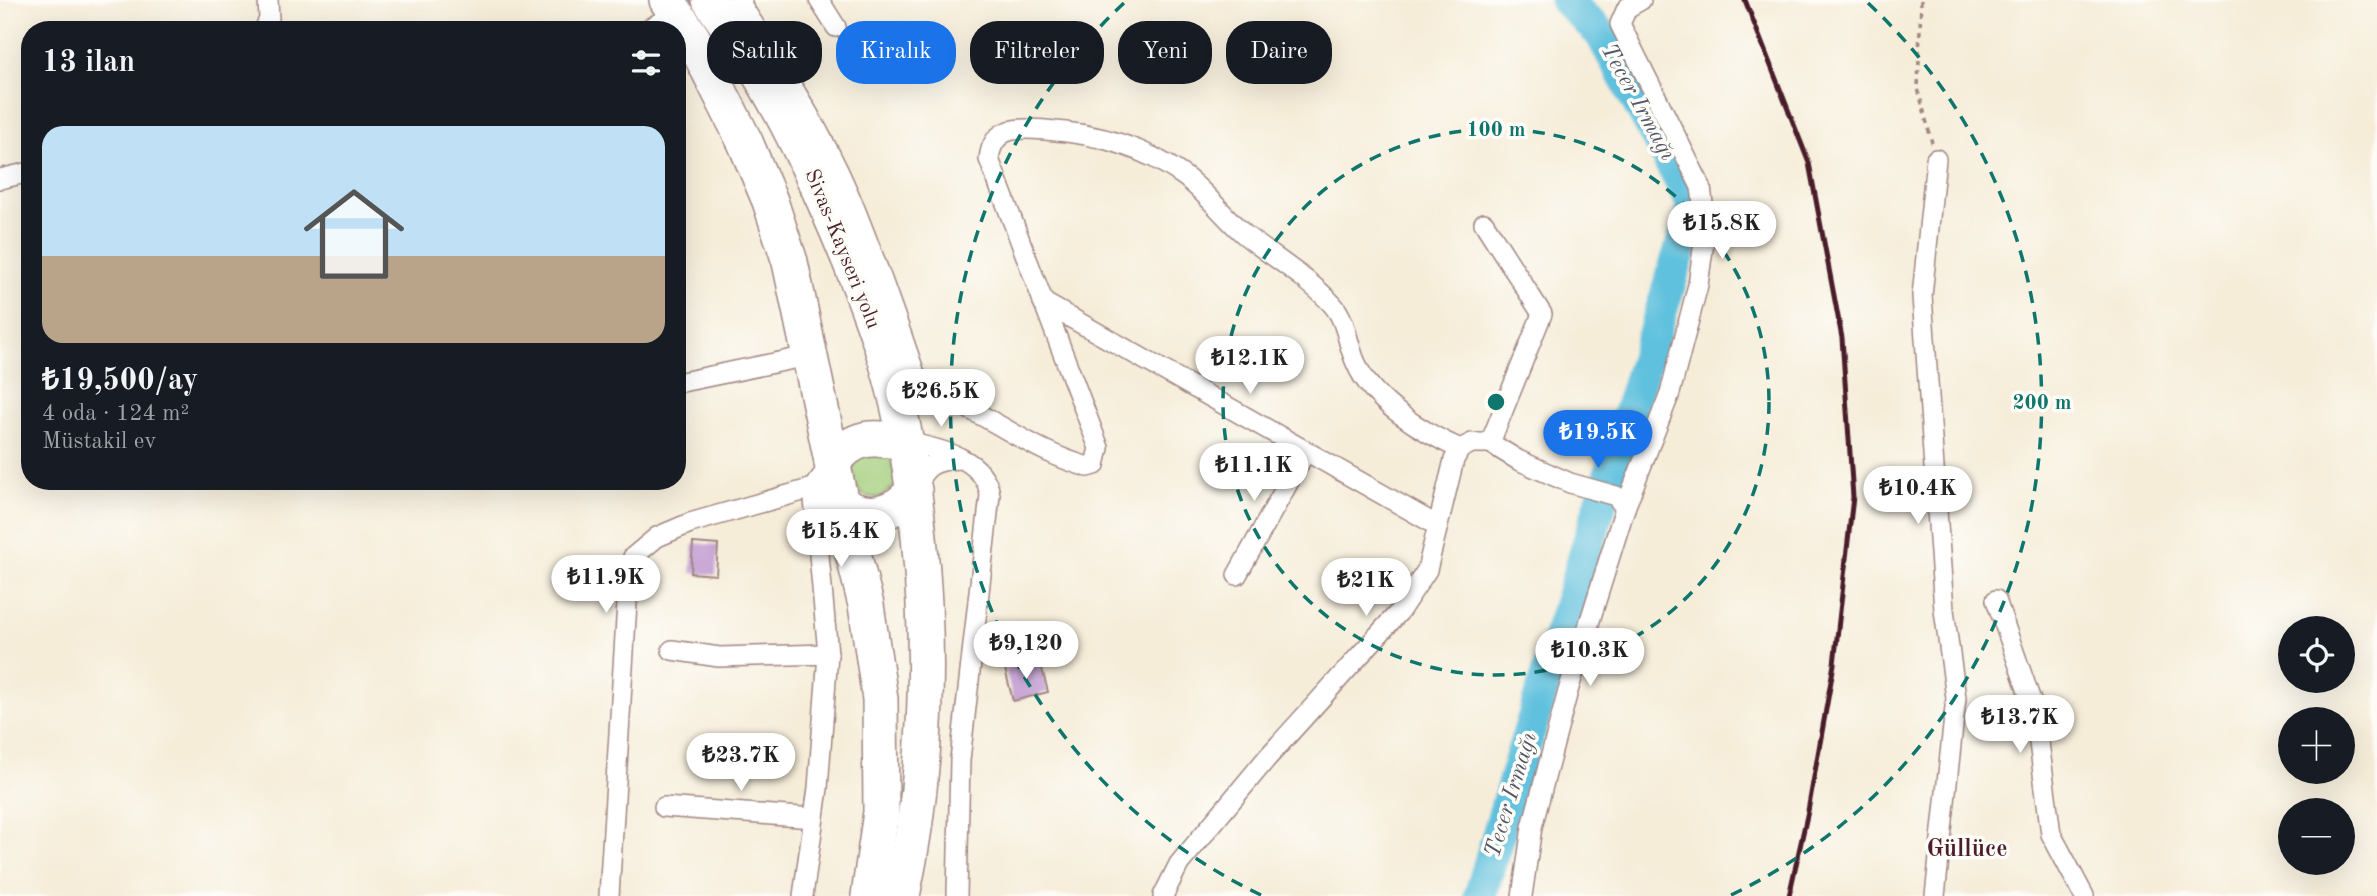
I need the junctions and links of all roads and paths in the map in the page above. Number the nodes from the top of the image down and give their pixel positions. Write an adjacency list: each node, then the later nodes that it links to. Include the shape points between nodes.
1 (268, 0): 6 (street)
2 (819, 0): 7 (street)
3 (1641, 0): 23 (street, via 1627,8 1620,24 1701,187 1706,228 1698,285 1670,393)
4 (1921, 0): 9 (path, via 1918,88)
5 (729, 3): 13 (street, via 787,77 820,135 848,191 922,386 1045,453 1088,467 1095,465 1099,448); 16 (highway, Sivas-Kayseri yolu, via 844,247 887,362)
6 (268, 21)
7 (835, 27)
8 (686, 32): 14 (highway, via 745,142 770,201 790,262)
9 (1936, 159): 38 (street, via 1922,296 1944,610 1956,698)
10 (21, 174): 11 (street)
11 (0, 179)
12 (1485, 223): 17 (street, via 1542,314)
13 (1043, 302): 18 (street, via 989,159 994,142 1012,129 1102,138 1132,148 1185,177 1236,227 1334,306 1355,362 1375,390 1423,431); 19 (street)
14 (808, 356): 15 (street); 21 (highway)
15 (686, 381)
16 (906, 442): 20 (street); 21 (highway, via 879,438 846,448); 22 (highway, Sivas-Kayseri yolu)
17 (1490, 443): 18 (street, via 1472,443); 23 (street, via 1518,460)
18 (1460, 449): 24 (street)
19 (1306, 451): 24 (street); 25 (street)
20 (962, 459): 22 (street, via 932,464 921,473); 35 (street, via 985,478 990,495 960,760)
21 (829, 485): 22 (highway, via 857,512 886,512 900,506); 28 (street); 31 (street, via 690,523 657,537 633,556); 33 (highway, via 866,605 880,699 881,812)
22 (915, 490): 34 (highway, Sivas-Kayseri yolu, via 925,596 925,702 918,798)
23 (1620, 502): 37 (street, via 1532,827)
24 (1438, 526): 36 (street, via 1427,570 1399,612 1179,864)
25 (1237, 575)
26 (1996, 600): 39 (street, via 2035,712 2051,834)
27 (672, 650): 28 (street, via 719,657)
28 (828, 653): 30 (street)
29 (664, 807): 30 (street)
30 (814, 818): 32 (street)
31 (608, 896)
32 (803, 896)
33 (869, 896)
34 (902, 896)
35 (957, 896)
36 (1163, 896)
37 (1522, 896)
38 (1935, 896)
39 (2084, 896)

